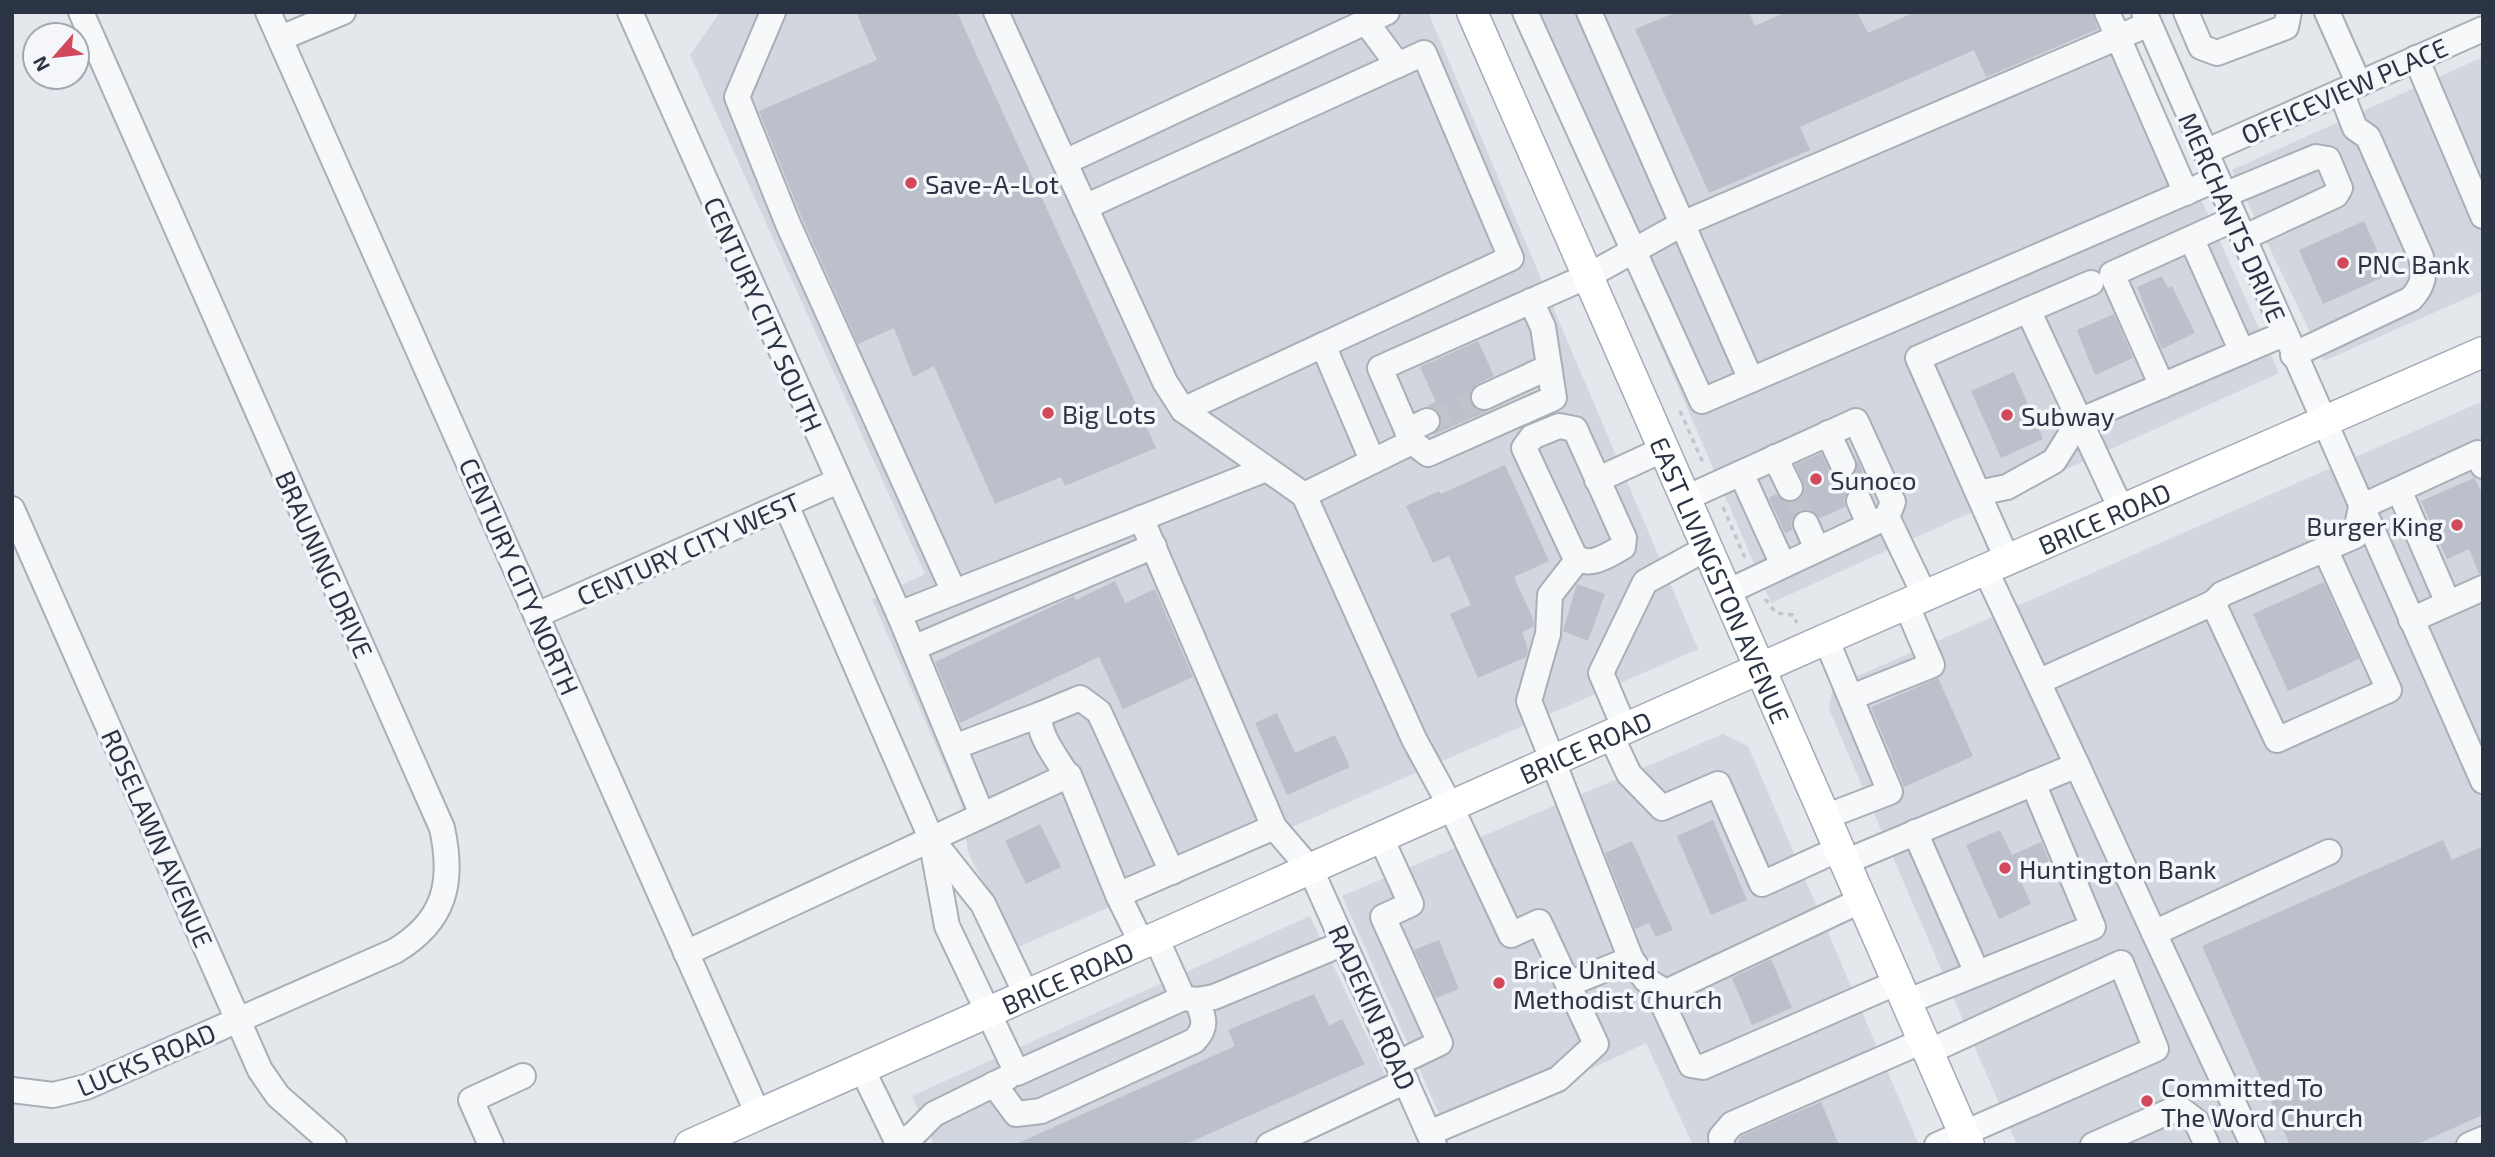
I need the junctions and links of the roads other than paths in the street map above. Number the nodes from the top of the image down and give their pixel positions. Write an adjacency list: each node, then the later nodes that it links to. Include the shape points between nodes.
1 (81, 12): 125 (street, BRAUNING DRIVE, via 442,828 447,852 443,899 414,939)
2 (268, 12): 17 (street, CENTURY CITY NORTH)
3 (343, 12): 17 (street)
4 (630, 12): 57 (street, CENTURY CITY SOUTH)
5 (774, 12): 79 (street, via 737,97 788,224)
6 (1472, 12): 32 (main road, EAST LIVINGSTON AVENUE)
7 (1525, 12): 31 (street)
8 (1589, 12): 28 (street)
9 (2107, 12): 18 (street)
10 (2186, 12): 11 (street, via 2201,47 2217,53 2286,27)
11 (2289, 12)
12 (2327, 12): 21 (street)
13 (1001, 14): 23 (street)
14 (1373, 16): 20 (street); 23 (street)
15 (2151, 17): 18 (street); 22 (street, MERCHANTS DRIVE)
16 (2483, 29): 19 (street, OFFICEVIEW PLACE)
17 (281, 38): 85 (street, CENTURY CITY NORTH)
18 (2118, 38): 25 (street); 28 (street)
19 (2416, 58): 21 (street, OFFICEVIEW PLACE); 27 (street)
20 (1398, 65): 26 (street); 37 (street, via 1424,53 1511,258)
21 (2350, 88): 22 (street, OFFICEVIEW PLACE); 36 (street, via 2356,128 2368,137 2421,257 2422,288 2411,299 2330,338)
22 (2205, 152): 24 (street, MERCHANTS DRIVE)
23 (1065, 162): 26 (street)
24 (2220, 187): 25 (street); 29 (street, MERCHANTS DRIVE); 29 (street, via 2316,156 2328,159 2340,188 2336,195)
25 (2186, 193): 41 (street)
26 (1085, 207): 44 (street, via 1165,382)
27 (2483, 216)
28 (1682, 224): 31 (street); 41 (street)
29 (2239, 229): 30 (street); 36 (street, MERCHANTS DRIVE)
30 (2192, 240): 38 (street); 42 (street, via 2112,274)
31 (1633, 254): 32 (street); 41 (street, via 1702,401)
32 (1588, 276): 34 (street); 49 (main road, EAST LIVINGSTON AVENUE)
33 (2091, 283): 35 (street)
34 (1531, 301): 40 (street, via 1543,327); 47 (street, via 1380,368)
35 (2028, 310): 45 (street); 60 (street, via 1918,358)
36 (2289, 344): 38 (street); 46 (street, MERCHANTS DRIVE)
37 (1323, 345): 44 (street); 51 (street)
38 (2242, 352): 42 (street)
39 (2483, 352): 46 (main road, BRICE ROAD)
40 (1549, 368): 43 (street); 47 (street, via 1554,398 1428,454)
41 (1751, 380)
42 (2162, 386): 45 (street)
43 (1484, 397)
44 (1183, 410): 54 (street)
45 (2079, 421): 60 (street, via 2054,461 2007,488); 67 (street)
46 (2323, 422): 65 (street, MERCHANTS DRIVE); 67 (main road, BRICE ROAD)
47 (1415, 431): 51 (street)
48 (1828, 433): 50 (street); 52 (street); 69 (street, via 1856,421 1893,502)
49 (1664, 449): 56 (street); 62 (main road, EAST LIVINGSTON AVENUE)
50 (1776, 457): 55 (street); 58 (street)
51 (1372, 460): 61 (street)
52 (1843, 465)
53 (2483, 466): 59 (street, via 2478,453)
54 (1266, 469): 61 (street); 68 (street)
55 (1741, 472): 62 (street); 76 (street)
56 (1597, 480): 75 (street, via 1624,538 1623,547); 75 (street, via 1575,429 1559,426 1532,437 1524,448)
57 (838, 481): 64 (street, CENTURY CITY WEST); 84 (street, CENTURY CITY SOUTH)
58 (1790, 488)
59 (2399, 490): 65 (street); 83 (street)
60 (1978, 493): 77 (street)
61 (1304, 495): 100 (street, via 1415,739)
62 (1686, 498): 72 (main road, EAST LIVINGSTON AVENUE)
63 (1859, 501): 69 (street)
64 (786, 505): 85 (street, CENTURY CITY WEST); 105 (street)
65 (2361, 507): 74 (street, via 2355,536); 86 (street, MERCHANTS DRIVE)
66 (12, 509): 125 (street, ROSELAWN AVENUE)
67 (2122, 511): 77 (main road, BRICE ROAD)
68 (1141, 518): 71 (street, RADEKIN ROAD); 79 (street)
69 (1878, 521): 73 (street); 81 (street)
70 (1806, 524): 73 (street)
71 (1154, 546): 88 (street); 103 (street, RADEKIN ROAD)
72 (1707, 548): 80 (main road, EAST LIVINGSTON AVENUE); 93 (street, via 1645,582 1601,673)
73 (1817, 549): 76 (street)
74 (2325, 549): 82 (street, via 2222,594); 82 (street, via 2389,690 2277,740)
75 (1586, 560): 95 (street, via 1550,595 1548,634 1529,701)
76 (1783, 565): 80 (street)
77 (1997, 566): 81 (main road, BRICE ROAD); 90 (street)
78 (2483, 588): 83 (street)
79 (954, 592): 84 (street)
80 (1727, 592): 89 (main road, EAST LIVINGSTON AVENUE)
81 (1916, 602): 87 (main road, BRICE ROAD); 91 (street, via 1932,665)
82 (2213, 603): 90 (street)
83 (2448, 603): 86 (street)
84 (899, 614): 88 (street, CENTURY CITY SOUTH)
85 (537, 615): 116 (street, CENTURY CITY NORTH)
86 (2411, 620): 98 (street, MERCHANTS DRIVE)
87 (1826, 639): 89 (main road, BRICE ROAD); 91 (street)
88 (913, 649): 94 (street, CENTURY CITY SOUTH)
89 (1760, 669): 93 (main road, BRICE ROAD); 102 (main road, EAST LIVINGSTON AVENUE)
90 (2039, 681): 96 (street)
91 (1852, 698): 102 (street, via 1890,792)
92 (1039, 715): 94 (street); 97 (street, via 1049,747); 110 (street, via 1080,698 1099,712)
93 (1618, 732): 95 (main road, BRICE ROAD); 108 (street, via 1629,774 1662,808 1718,784 1762,884)
94 (954, 747): 101 (street, CENTURY CITY SOUTH)
95 (1553, 762): 100 (main road, BRICE ROAD); 117 (street)
96 (2077, 765): 99 (street); 113 (street)
97 (1067, 775): 101 (street); 111 (street)
98 (2483, 781)
99 (2033, 783): 104 (street); 118 (street, via 2092,927)
100 (1451, 807): 106 (main road, BRICE ROAD); 119 (street, via 1511,935 1539,922)
101 (982, 815): 105 (street)
102 (1825, 817): 108 (main road, EAST LIVINGSTON AVENUE)
103 (1274, 827): 109 (street, RADEKIN ROAD); 110 (street)
104 (1915, 832): 108 (street); 118 (street)
105 (931, 838): 116 (street); 122 (street, via 983,904); 124 (street, via 947,926)
106 (1381, 838): 109 (main road, BRICE ROAD); 128 (street, via 1411,904 1383,917 1440,1042)
107 (2329, 852): 113 (street)
108 (1842, 856): 112 (main road, EAST LIVINGSTON AVENUE)
109 (1311, 870): 114 (main road, BRICE ROAD); 115 (street, RADEKIN ROAD)
110 (1172, 872): 111 (street)
111 (1118, 895): 114 (street)
112 (1862, 900): 120 (street); 121 (main road, EAST LIVINGSTON AVENUE)
113 (2154, 933): 146 (street)
114 (1149, 941): 122 (main road, BRICE ROAD); 123 (street)
115 (1344, 943): 123 (street, via 1214,997); 128 (street, RADEKIN ROAD)
116 (686, 953): 133 (street, CENTURY CITY NORTH)
117 (1631, 958): 119 (street); 120 (street, via 1646,980)
118 (1977, 973): 121 (street)
119 (1568, 984): 135 (street, via 1595,1044 1558,1079)
120 (1666, 992): 121 (street, via 1662,1002 1691,1065 1703,1067)
121 (1902, 992): 126 (main road, EAST LIVINGSTON AVENUE)
122 (1027, 996): 124 (main road, BRICE ROAD)
123 (1190, 999): 129 (street); 131 (street, via 1205,1019 1203,1031 1194,1041 1028,1114 1016,1114)
124 (988, 1013): 127 (main road, BRICE ROAD); 129 (street)
125 (238, 1020): 132 (street, LUCKS ROAD, via 86,1087 53,1095); 138 (street, ROSELAWN AVENUE, via 260,1070 278,1096)
126 (1926, 1046): 137 (main road, EAST LIVINGSTON AVENUE); 137 (street, via 2121,963 2156,1049); 143 (street, via 1732,1124 1721,1137)
127 (862, 1069): 133 (main road, BRICE ROAD); 139 (street)
128 (1402, 1072): 135 (street, RADEKIN ROAD); 142 (street)
129 (1017, 1073): 131 (street)
130 (523, 1076): 140 (street, via 471,1100)
131 (995, 1084): 139 (street, via 934,1114)
132 (12, 1090)
133 (758, 1114): 134 (main road, BRICE ROAD)
134 (727, 1137): 141 (main road, BRICE ROAD)
135 (1432, 1139)
136 (2483, 1139): 147 (street)
137 (1957, 1141)
138 (331, 1144)
139 (898, 1144)
140 (491, 1145)
141 (690, 1145)
142 (1269, 1145)
143 (1723, 1145)
144 (2093, 1145): 145 (street, via 2168,1112 2183,1111 2196,1121)
145 (2207, 1145)
146 (2253, 1145)
147 (2469, 1145)

